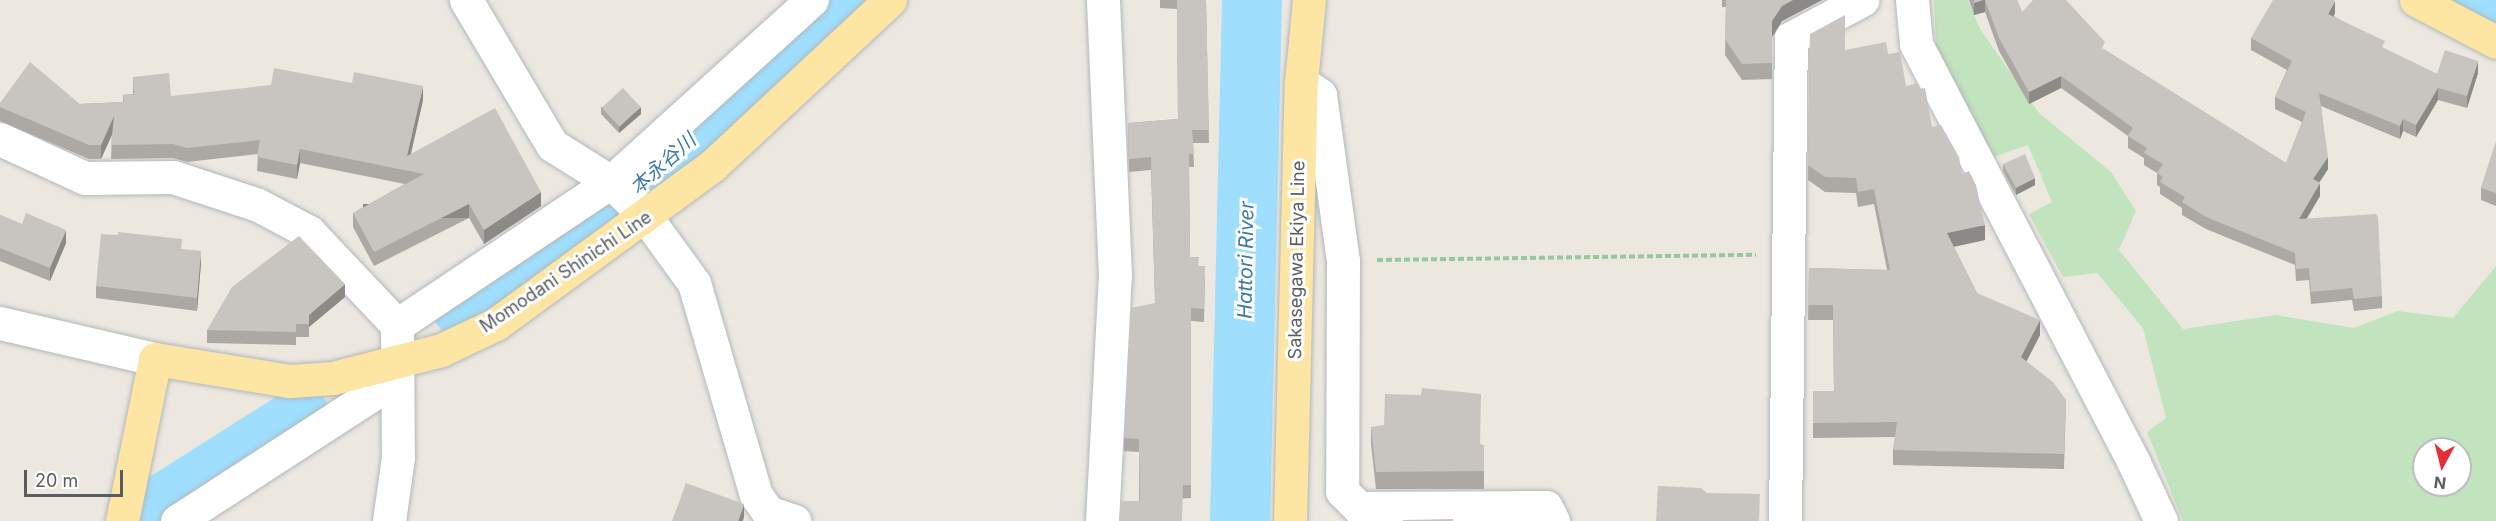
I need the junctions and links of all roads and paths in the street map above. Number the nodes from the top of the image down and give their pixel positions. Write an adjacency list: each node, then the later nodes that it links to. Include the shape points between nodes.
1 (466, 0): 12 (street, via 552,145)
2 (812, 0): 12 (street)
3 (890, 0): 13 (main road, Momodani Shinichi Line, via 713,165)
4 (1103, 0): 25 (street, via 1115,276)
5 (1309, 0): 10 (main road, Sakasegawa Ekiya Line)
6 (1862, 0): 14 (street, via 1791,38)
7 (1912, 0): 29 (street, via 1916,44)
8 (2416, 0): 9 (main road)
9 (2496, 42)
10 (1301, 82): 15 (street, via 1320,95); 26 (main road, Sakasegawa Ekiya Line)
11 (0, 139): 17 (street, via 85,178 173,177 258,205 309,232)
12 (612, 182): 13 (street); 17 (street)
13 (646, 217): 19 (main road, Momodani Shinichi Line, via 496,324); 24 (street, via 694,283 756,495 768,512)
14 (1790, 255): 15 (path); 28 (street)
15 (1343, 260): 20 (street, via 1342,491)
16 (0, 322): 18 (street)
17 (397, 324): 19 (street)
18 (155, 359): 19 (main road, Momodani Shinichi Line, via 290,381); 21 (main road)
19 (397, 370): 22 (street); 23 (street, via 398,457)
20 (1352, 515): 27 (street, via 1546,507)
21 (122, 521)
22 (177, 521)
23 (389, 521)
24 (794, 521)
25 (1102, 521)
26 (1290, 521)
27 (1553, 521)
28 (1785, 521)
29 (2161, 521)

